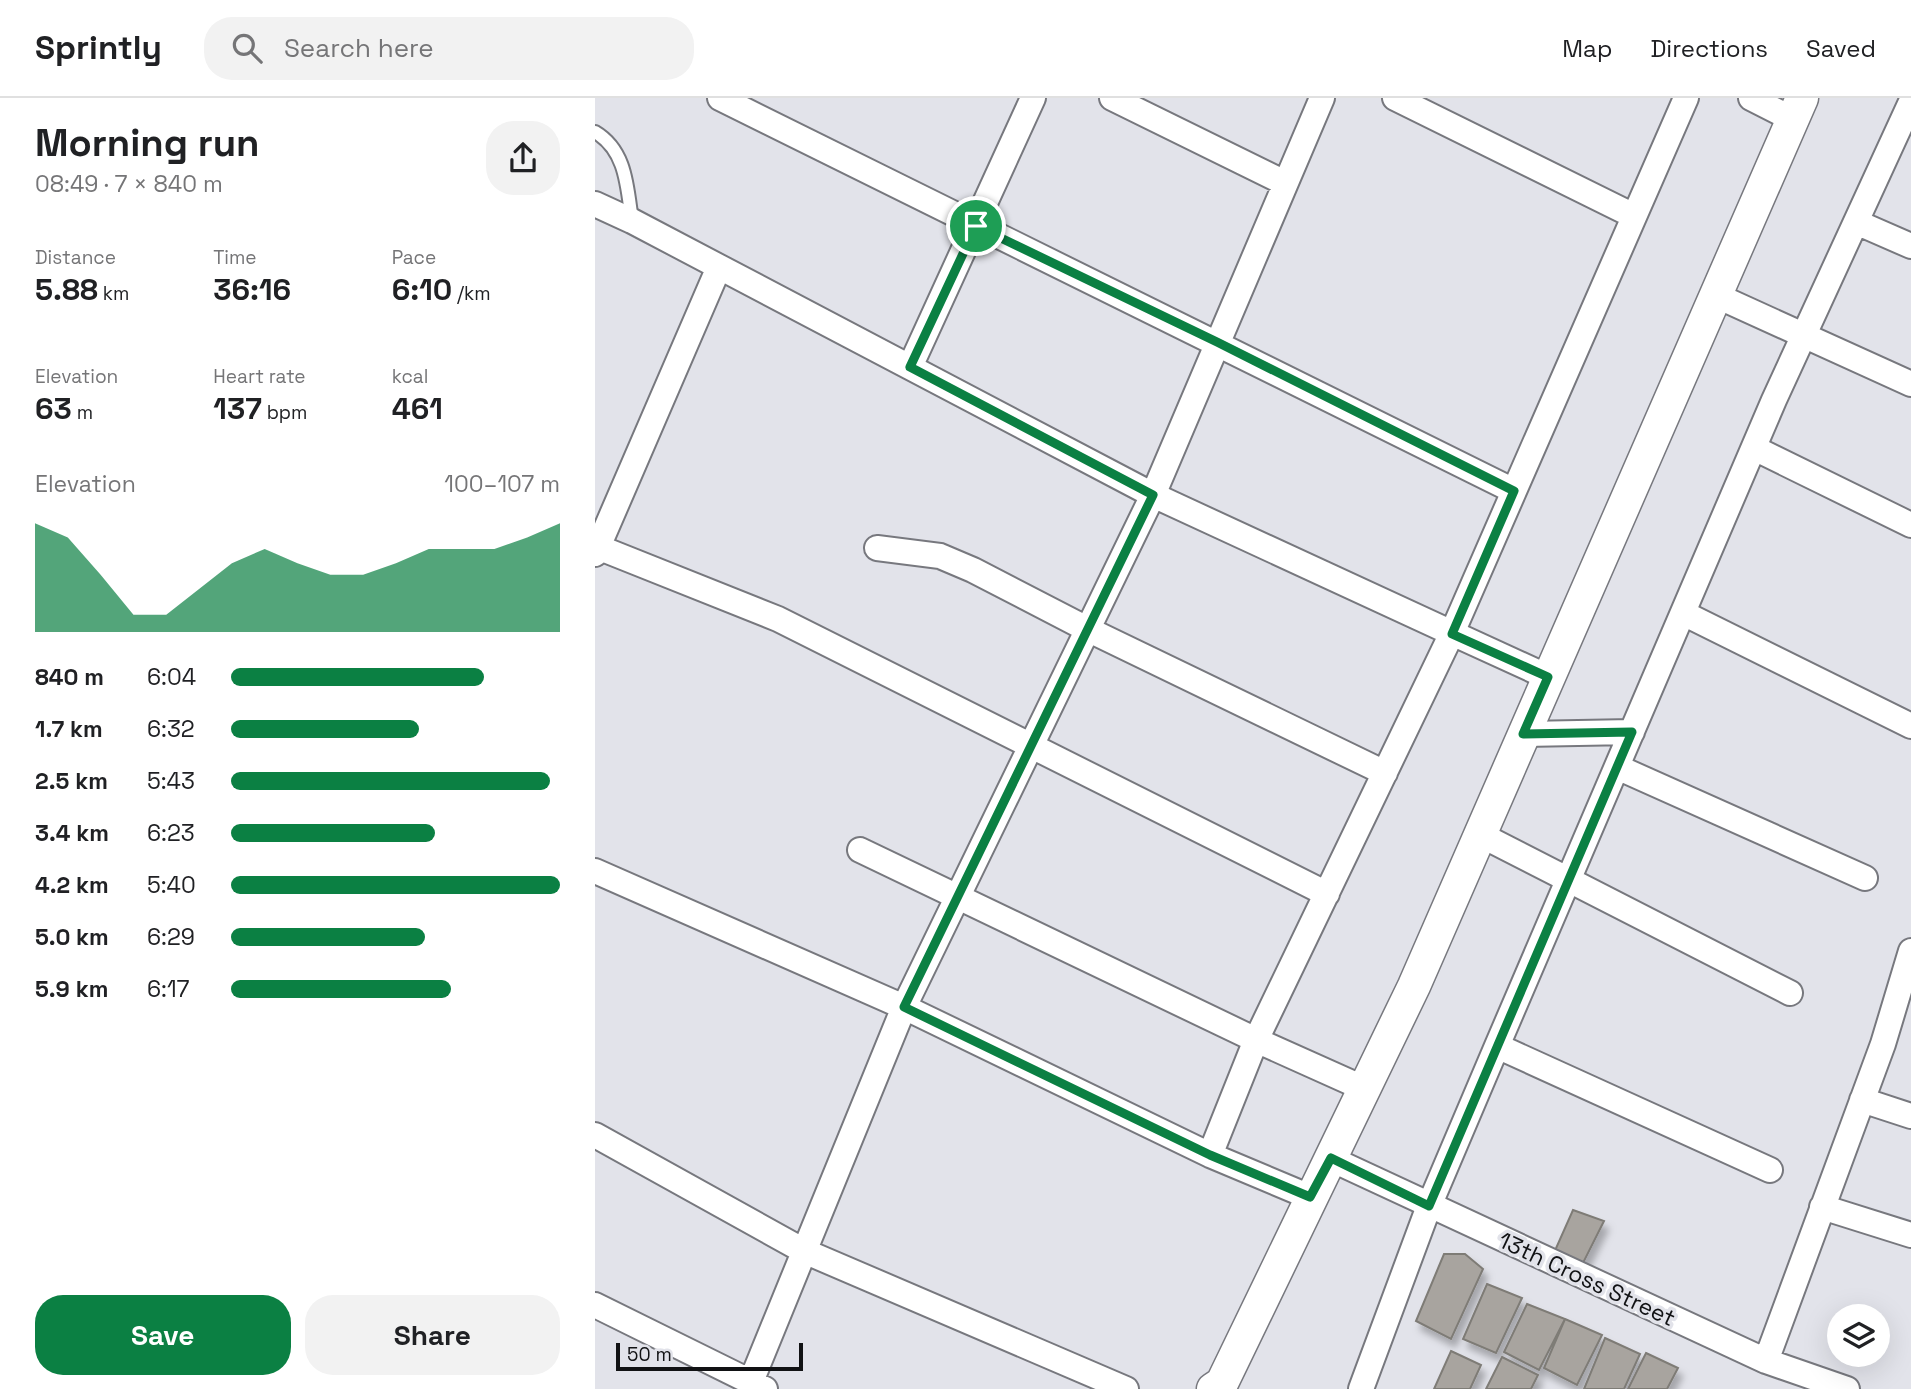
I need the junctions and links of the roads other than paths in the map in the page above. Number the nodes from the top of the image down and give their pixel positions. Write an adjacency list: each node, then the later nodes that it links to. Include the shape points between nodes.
1 (720, 98): 16 (street)
2 (1033, 98): 16 (street)
3 (1112, 98): 11 (street)
4 (1322, 98): 11 (street)
5 (1395, 98): 13 (street)
6 (1686, 98): 13 (street)
7 (1751, 98): 9 (street)
8 (1911, 102): 15 (street)
9 (1797, 109): 19 (street)
10 (595, 132): 14 (lane, via 625,170)
11 (1285, 183): 21 (street)
12 (595, 204): 14 (street)
13 (1634, 216): 25 (street)
14 (632, 221): 18 (street)
15 (1856, 222): 17 (street); 20 (street)
16 (976, 226): 21 (street); 22 (street)
17 (1911, 246)
18 (719, 267): 22 (street); 29 (street)
19 (1715, 295): 20 (street); 33 (street)
20 (1804, 335): 23 (street); 24 (street)
21 (1217, 342): 25 (street); 26 (street)
22 (910, 367): 26 (street)
23 (1911, 384)
24 (1754, 448): 27 (street); 30 (street)
25 (1514, 491): 32 (street)
26 (1153, 495): 31 (street); 32 (street)
27 (1911, 525)
28 (877, 548): 31 (street, via 940,556)
29 (596, 549): 37 (street, via 778,619)
30 (1682, 613): 34 (street); 35 (street)
31 (1087, 629): 37 (street); 39 (street)
32 (1452, 634): 33 (street); 39 (street)
33 (1548, 677): 36 (street)
34 (1911, 726)
35 (1632, 732): 36 (street); 38 (street)
36 (1523, 734): 40 (street)
37 (1032, 744): 45 (street); 46 (street)
38 (1617, 767): 43 (street); 44 (street)
39 (1385, 773): 45 (street)
40 (1479, 834): 43 (street); 52 (street)
41 (860, 850): 46 (street)
42 (595, 871): 49 (street)
43 (1569, 878): 48 (street); 51 (street)
44 (1865, 878)
45 (1327, 894): 50 (street)
46 (958, 896): 49 (street); 50 (street)
47 (1911, 951): 53 (street)
48 (1790, 993)
49 (904, 1007): 56 (street); 63 (street)
50 (1256, 1040): 52 (street); 56 (street)
51 (1497, 1046): 58 (street); 60 (street)
52 (1363, 1088): 57 (street)
53 (1862, 1100): 54 (street); 61 (street)
54 (1911, 1116)
55 (595, 1135): 63 (street)
56 (1210, 1155): 59 (street)
57 (1331, 1158): 59 (street); 60 (street, 13th Cross Street)
58 (1770, 1170)
59 (1310, 1197): 67 (street)
60 (1429, 1206): 65 (street, 13th Cross Street); 69 (street)
61 (1822, 1207): 62 (street); 65 (street)
62 (1911, 1235)
63 (804, 1251): 66 (street); 68 (street)
64 (595, 1305): 66 (street)
65 (1766, 1361): 70 (street, 13th Cross Street)
66 (754, 1386)
67 (1223, 1387)
68 (1126, 1389)
69 (1361, 1389)
70 (1847, 1389)

